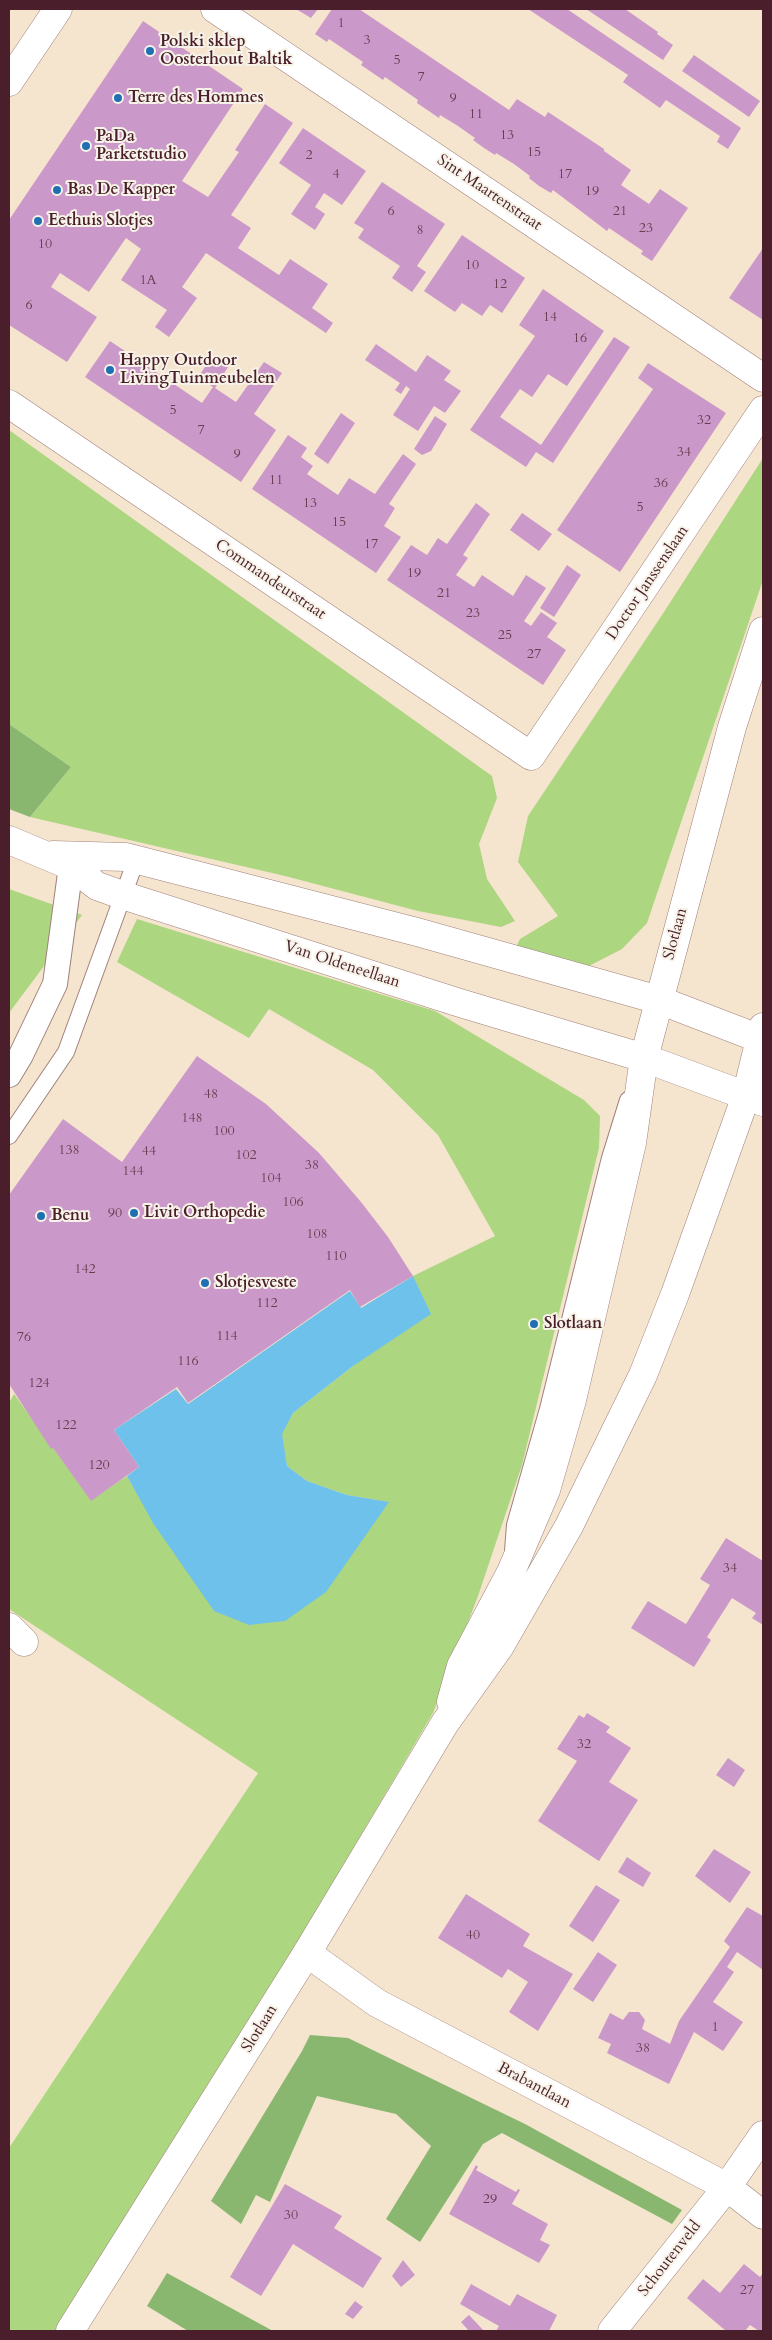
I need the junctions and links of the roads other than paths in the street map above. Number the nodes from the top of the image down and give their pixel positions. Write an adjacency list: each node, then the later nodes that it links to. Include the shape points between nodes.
1 (58, 9): 3 (street)
2 (215, 9): 4 (street, Sint Maartenstraat)
3 (9, 82)
4 (763, 378)
5 (9, 404): 8 (street, Commandeurstraat)
6 (763, 410): 8 (street, Doctor Janssenslaan)
7 (763, 631): 13 (street, Slotlaan, via 732,726)
8 (531, 756)
9 (9, 840): 10 (street, Van Oldeneellaan)
10 (60, 860): 11 (street, Van Oldeneellaan, via 126,857); 12 (street, Van Oldeneellaan, via 97,886); 16 (street, via 55,984)
11 (136, 860): 12 (lane); 13 (street, Van Oldeneellaan, via 417,932)
12 (122, 895): 15 (street, Van Oldeneellaan); 18 (lane, via 66,1052)
13 (659, 1000): 14 (street, Van Oldeneellaan); 15 (street, Slotlaan)
14 (762, 1035): 17 (street, Slotlaan)
15 (644, 1058): 17 (street, Van Oldeneellaan); 19 (street, Slotlaan, via 634,1135 572,1400 546,1490 511,1572 461,1666)
16 (9, 1075)
17 (754, 1099): 19 (street, Slotlaan, via 639,1384 569,1526 500,1646)
18 (9, 1136)
19 (445, 1723): 20 (street, Slotlaan)
20 (307, 1953): 22 (street, Brabantlaan, via 377,2003); 24 (street, Slotlaan)
21 (763, 2135): 22 (street, Schoutenveld)
22 (727, 2187): 23 (street, Brabantlaan); 25 (street, Schoutenveld)
23 (763, 2215)
24 (70, 2331)
25 (612, 2331)

